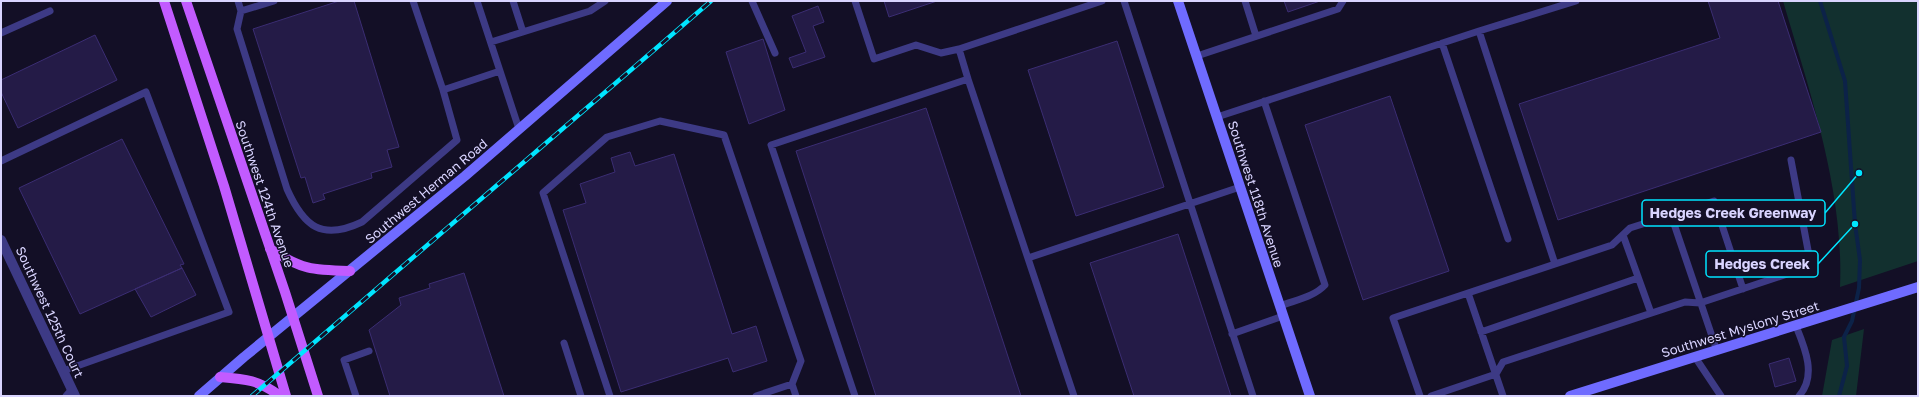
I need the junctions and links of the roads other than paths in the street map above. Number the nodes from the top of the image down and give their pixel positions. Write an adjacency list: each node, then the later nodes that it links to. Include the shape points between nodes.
1 (164, 1): 59 (main road, via 224,186)
2 (186, 1): 43 (main road, Southwest 124th Avenue)
3 (238, 1): 19 (lane)
4 (274, 1): 19 (lane)
5 (413, 1): 31 (lane)
6 (477, 1): 24 (lane)
7 (513, 1): 21 (lane)
8 (605, 1): 21 (lane, via 590,11)
9 (667, 1): 34 (street, Southwest Herman Road)
10 (752, 1): 27 (lane)
11 (855, 1): 26 (lane, via 874,59 916,45 941,52)
12 (1102, 1): 26 (lane)
13 (1124, 1): 38 (lane)
14 (1178, 1): 28 (street, Southwest 118th Avenue)
15 (1245, 1): 23 (lane)
16 (1343, 1): 23 (lane, via 1338,9)
17 (1576, 1): 20 (lane)
18 (50, 11): 22 (lane)
19 (241, 11): 31 (lane, via 237,29 287,189 295,207 310,224 323,230 346,229 362,222 457,140)
20 (1479, 31): 25 (lane); 45 (lane)
21 (523, 32): 24 (lane)
22 (1, 34)
23 (1256, 36): 28 (lane)
24 (491, 42): 29 (lane)
25 (1442, 43): 32 (lane); 41 (lane)
26 (959, 49): 30 (lane)
27 (775, 53)
28 (1196, 56): 33 (street, Southwest 118th Avenue)
29 (500, 71): 31 (lane); 34 (lane)
30 (968, 79): 44 (lane); 78 (lane, via 772,145)
31 (443, 90)
32 (1264, 101): 33 (lane); 52 (lane, via 1325,284 1320,291)
33 (1217, 117): 37 (street, Southwest 118th Avenue)
34 (519, 129): 46 (street, Southwest Herman Road)
35 (1792, 160): 49 (lane, via 1811,266)
36 (1, 161): 64 (lane, via 146,92 229,312)
37 (1240, 187): 38 (lane); 52 (street, Southwest 118th Avenue)
38 (1190, 204): 44 (lane); 58 (lane)
39 (1672, 215): 40 (lane, via 1630,228); 49 (lane, via 1714,201); 51 (lane)
40 (1623, 235): 45 (lane, via 1612,245); 47 (lane)
41 (1508, 239)
42 (1, 240): 64 (street, Southwest 125th Court)
43 (270, 249): 46 (main road, via 300,266); 54 (main road, Southwest 124th Avenue)
44 (1028, 258): 79 (lane)
45 (1556, 264): 50 (lane)
46 (350, 271): 54 (street, Southwest Herman Road)
47 (1638, 278): 53 (lane); 57 (lane)
48 (1918, 287): 56 (street, Southwest Myslony Street)
49 (1743, 289): 51 (lane)
50 (1468, 293): 57 (lane); 82 (lane, via 1393,318)
51 (1700, 303): 53 (lane, via 1685,302); 62 (lane)
52 (1280, 306): 55 (street, Southwest 118th Avenue)
53 (1651, 313): 65 (lane, via 1503,362)
54 (293, 316): 59 (street, Southwest Herman Road); 72 (main road, Southwest 124th Avenue)
55 (1283, 316): 58 (lane); 81 (street, Southwest 118th Avenue)
56 (1796, 326): 62 (street, Southwest Myslony Street); 87 (lane, via 1804,347 1808,376)
57 (1482, 332): 65 (lane)
58 (1232, 334): 80 (lane)
59 (268, 337): 66 (street, Southwest Herman Road); 71 (main road)
60 (564, 342): 74 (lane)
61 (369, 351): 73 (lane, via 344,360)
62 (1716, 351): 63 (street, Southwest Myslony Street)
63 (1695, 358): 85 (street, Southwest Myslony Street); 86 (lane)
64 (63, 371): 68 (street, Southwest 125th Court)
65 (1496, 374): 83 (lane); 84 (lane)
66 (220, 377): 69 (street, Southwest Herman Road); 70 (main road, via 254,381)
67 (792, 384): 75 (lane, via 801,361 724,135 660,121 607,137 543,193); 76 (lane); 77 (lane)
68 (71, 394)
69 (199, 396)
70 (280, 396)
71 (286, 396)
72 (318, 396)
73 (356, 396)
74 (581, 396)
75 (610, 396)
76 (756, 396)
77 (796, 396)
78 (855, 396)
79 (1074, 396)
80 (1253, 396)
81 (1310, 396)
82 (1420, 396)
83 (1431, 396)
84 (1503, 396)
85 (1570, 396)
86 (1721, 396)
87 (1799, 396)

